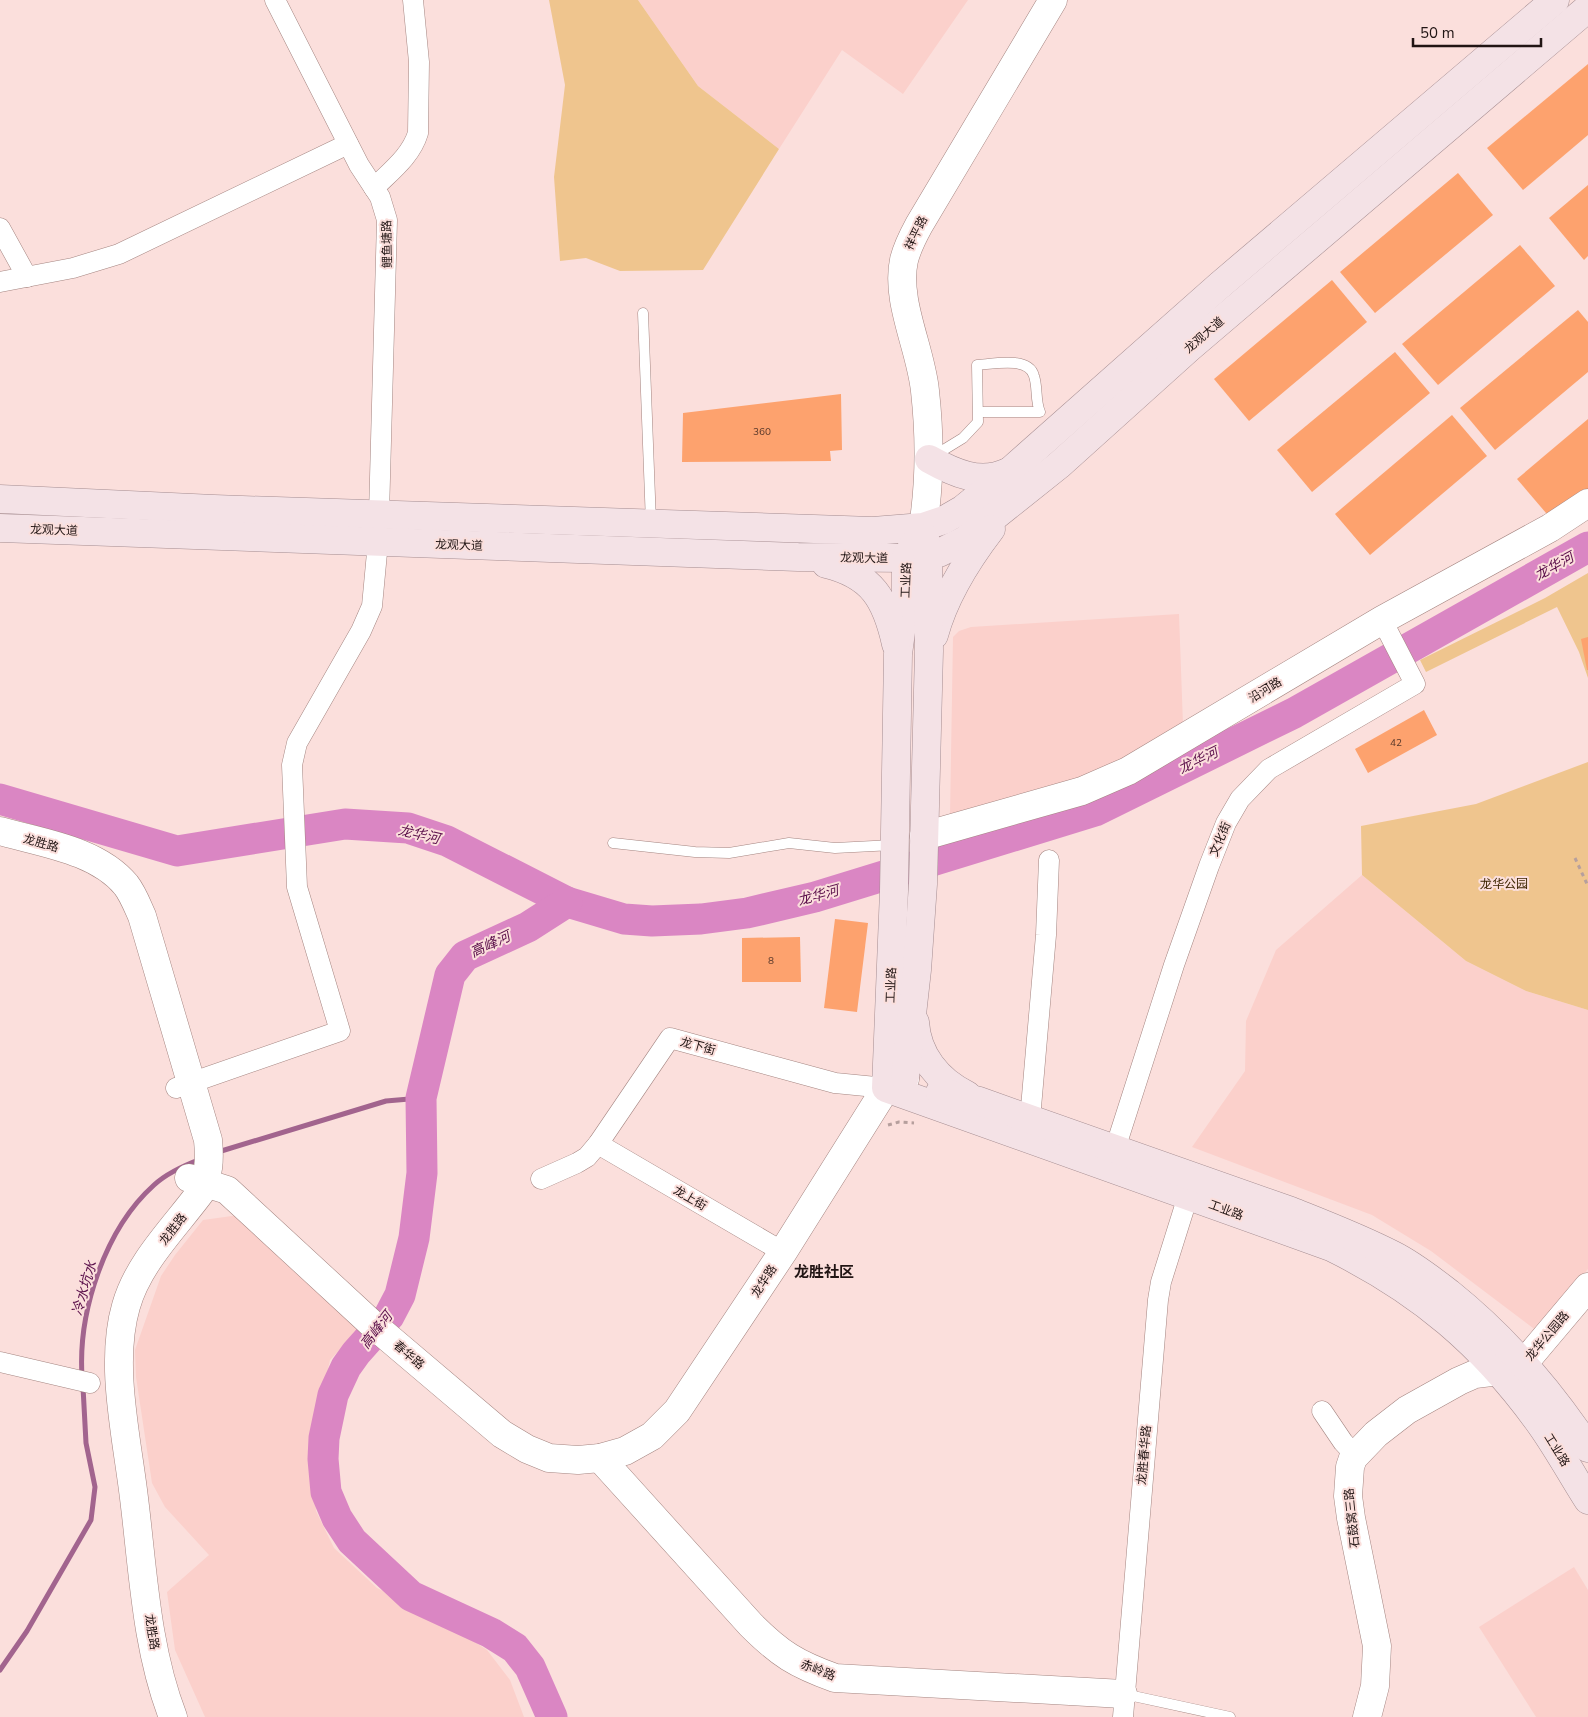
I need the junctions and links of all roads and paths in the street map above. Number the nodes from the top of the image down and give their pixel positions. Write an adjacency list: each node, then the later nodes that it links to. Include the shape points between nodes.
1 (275, 0): 6 (street, 鲤鱼塘路)
2 (412, 0): 7 (street, via 419,62 418,133 406,156)
3 (1053, 0): 14 (street, 祥平路, via 919,225 904,261 905,304 925,390)
4 (1555, 0): 13 (main road, via 1220,285)
5 (1588, 8): 18 (main road, 龙观大道, via 1197,341)
6 (348, 144): 7 (street, 鲤鱼塘路); 9 (street, via 119,254 74,268)
7 (374, 188): 19 (street, 鲤鱼塘路, via 385,207 388,236)
8 (0, 228): 9 (street)
9 (26, 277): 10 (street)
10 (0, 282)
11 (643, 313): 20 (lane)
12 (979, 412): 13 (lane); 13 (lane, via 977,365 1018,363 1030,368 1034,375 1036,396); 14 (lane, via 974,429)
13 (1047, 421): 15 (main road)
14 (929, 459): 15 (main road, via 973,477 995,477); 21 (street, 祥平路)
15 (1010, 471): 21 (main road, via 963,509)
16 (0, 500): 19 (main road)
17 (1588, 503): 26 (street, 沿河路)
18 (1006, 510): 25 (main road, 龙观大道, via 965,540 939,552); 27 (main road, via 976,550 950,596 938,619)
19 (379, 515): 20 (main road)
20 (651, 524): 21 (main road, via 873,531)
21 (923, 527): 25 (main road, 工业路)
22 (0, 528): 23 (main road, 龙观大道)
23 (378, 542): 24 (main road, 龙观大道); 39 (street, via 372,606 295,748 292,765 294,852 300,897 340,1030)
24 (798, 557): 25 (main road, 龙观大道); 28 (main road, via 848,570 869,584 886,611)
25 (917, 557): 27 (main road, 工业路); 28 (main road, 工业路, via 906,595)
26 (1386, 626): 30 (street, 沿河路, via 1151,750 1128,771 1082,790); 43 (street, 文化街, via 1414,684 1269,769 1240,799 1220,840 1180,947)
27 (929, 651): 30 (main road, 工业路)
28 (898, 654): 32 (main road, 工业路)
29 (0, 831): 39 (street, 龙胜路, via 94,860 117,875 128,887 142,916)
30 (924, 840): 37 (main road, 工业路)
31 (613, 843): 32 (lane, via 729,853 789,843 835,848)
32 (894, 848): 38 (main road, 工业路)
33 (0, 850): 39 (street, 龙胜路, via 90,878 112,895 127,924)
34 (1575, 858): 36 (path)
35 (1049, 860): 41 (street)
36 (1588, 886)
37 (914, 1006): 38 (main road, 工业路, via 906,1052); 40 (main road, via 919,1042 931,1068 956,1089)
38 (895, 1084): 40 (main road, 工业路); 42 (street, 龙下街, via 835,1083 670,1038); 46 (main road, 工业路); 47 (street, 龙华路)
39 (184, 1086): 44 (street, 龙胜路)
40 (979, 1101): 41 (main road, 工业路)
41 (1030, 1119): 43 (main road, 工业路)
42 (598, 1144): 45 (street, 龙下街, via 587,1157); 47 (street, 龙上街)
43 (1115, 1149): 50 (main road, 工业路, via 1291,1211 1394,1255 1474,1313)
44 (199, 1164): 56 (street, 春华路, via 371,1322 502,1434 549,1458); 59 (street, 龙胜路, via 125,1263 110,1301 104,1348 106,1399 136,1641); 60 (street, 龙胜路, via 200,1193 144,1266 133,1285 121,1325 122,1394 148,1615 160,1677)
45 (542, 1179)
46 (1188, 1196): 51 (main road, 工业路, via 1331,1247 1365,1264 1427,1304); 58 (street, 龙胜春华路, via 1158,1300)
47 (783, 1252): 56 (street, 龙华路, via 677,1411 652,1436 625,1451)
48 (1588, 1287): 50 (street, 龙华公园路)
49 (0, 1362): 52 (street)
50 (1524, 1364): 51 (street, 龙华公园路); 54 (main road, 工业路, via 1563,1410)
51 (1497, 1370): 55 (street, via 1465,1378 1408,1410); 57 (main road, 工业路, via 1542,1426)
52 (83, 1381)
53 (1322, 1411): 55 (street)
54 (1588, 1448)
55 (1355, 1454): 62 (street, 石鼓窝三路, via 1350,1467 1348,1496 1377,1660 1376,1686)
56 (600, 1458): 58 (street, 赤岭路, via 751,1625 776,1650 808,1668 835,1678)
57 (1588, 1500)
58 (1123, 1705): 61 (lane)
59 (154, 1717)
60 (172, 1717)
61 (1230, 1717)
62 (1366, 1717)

